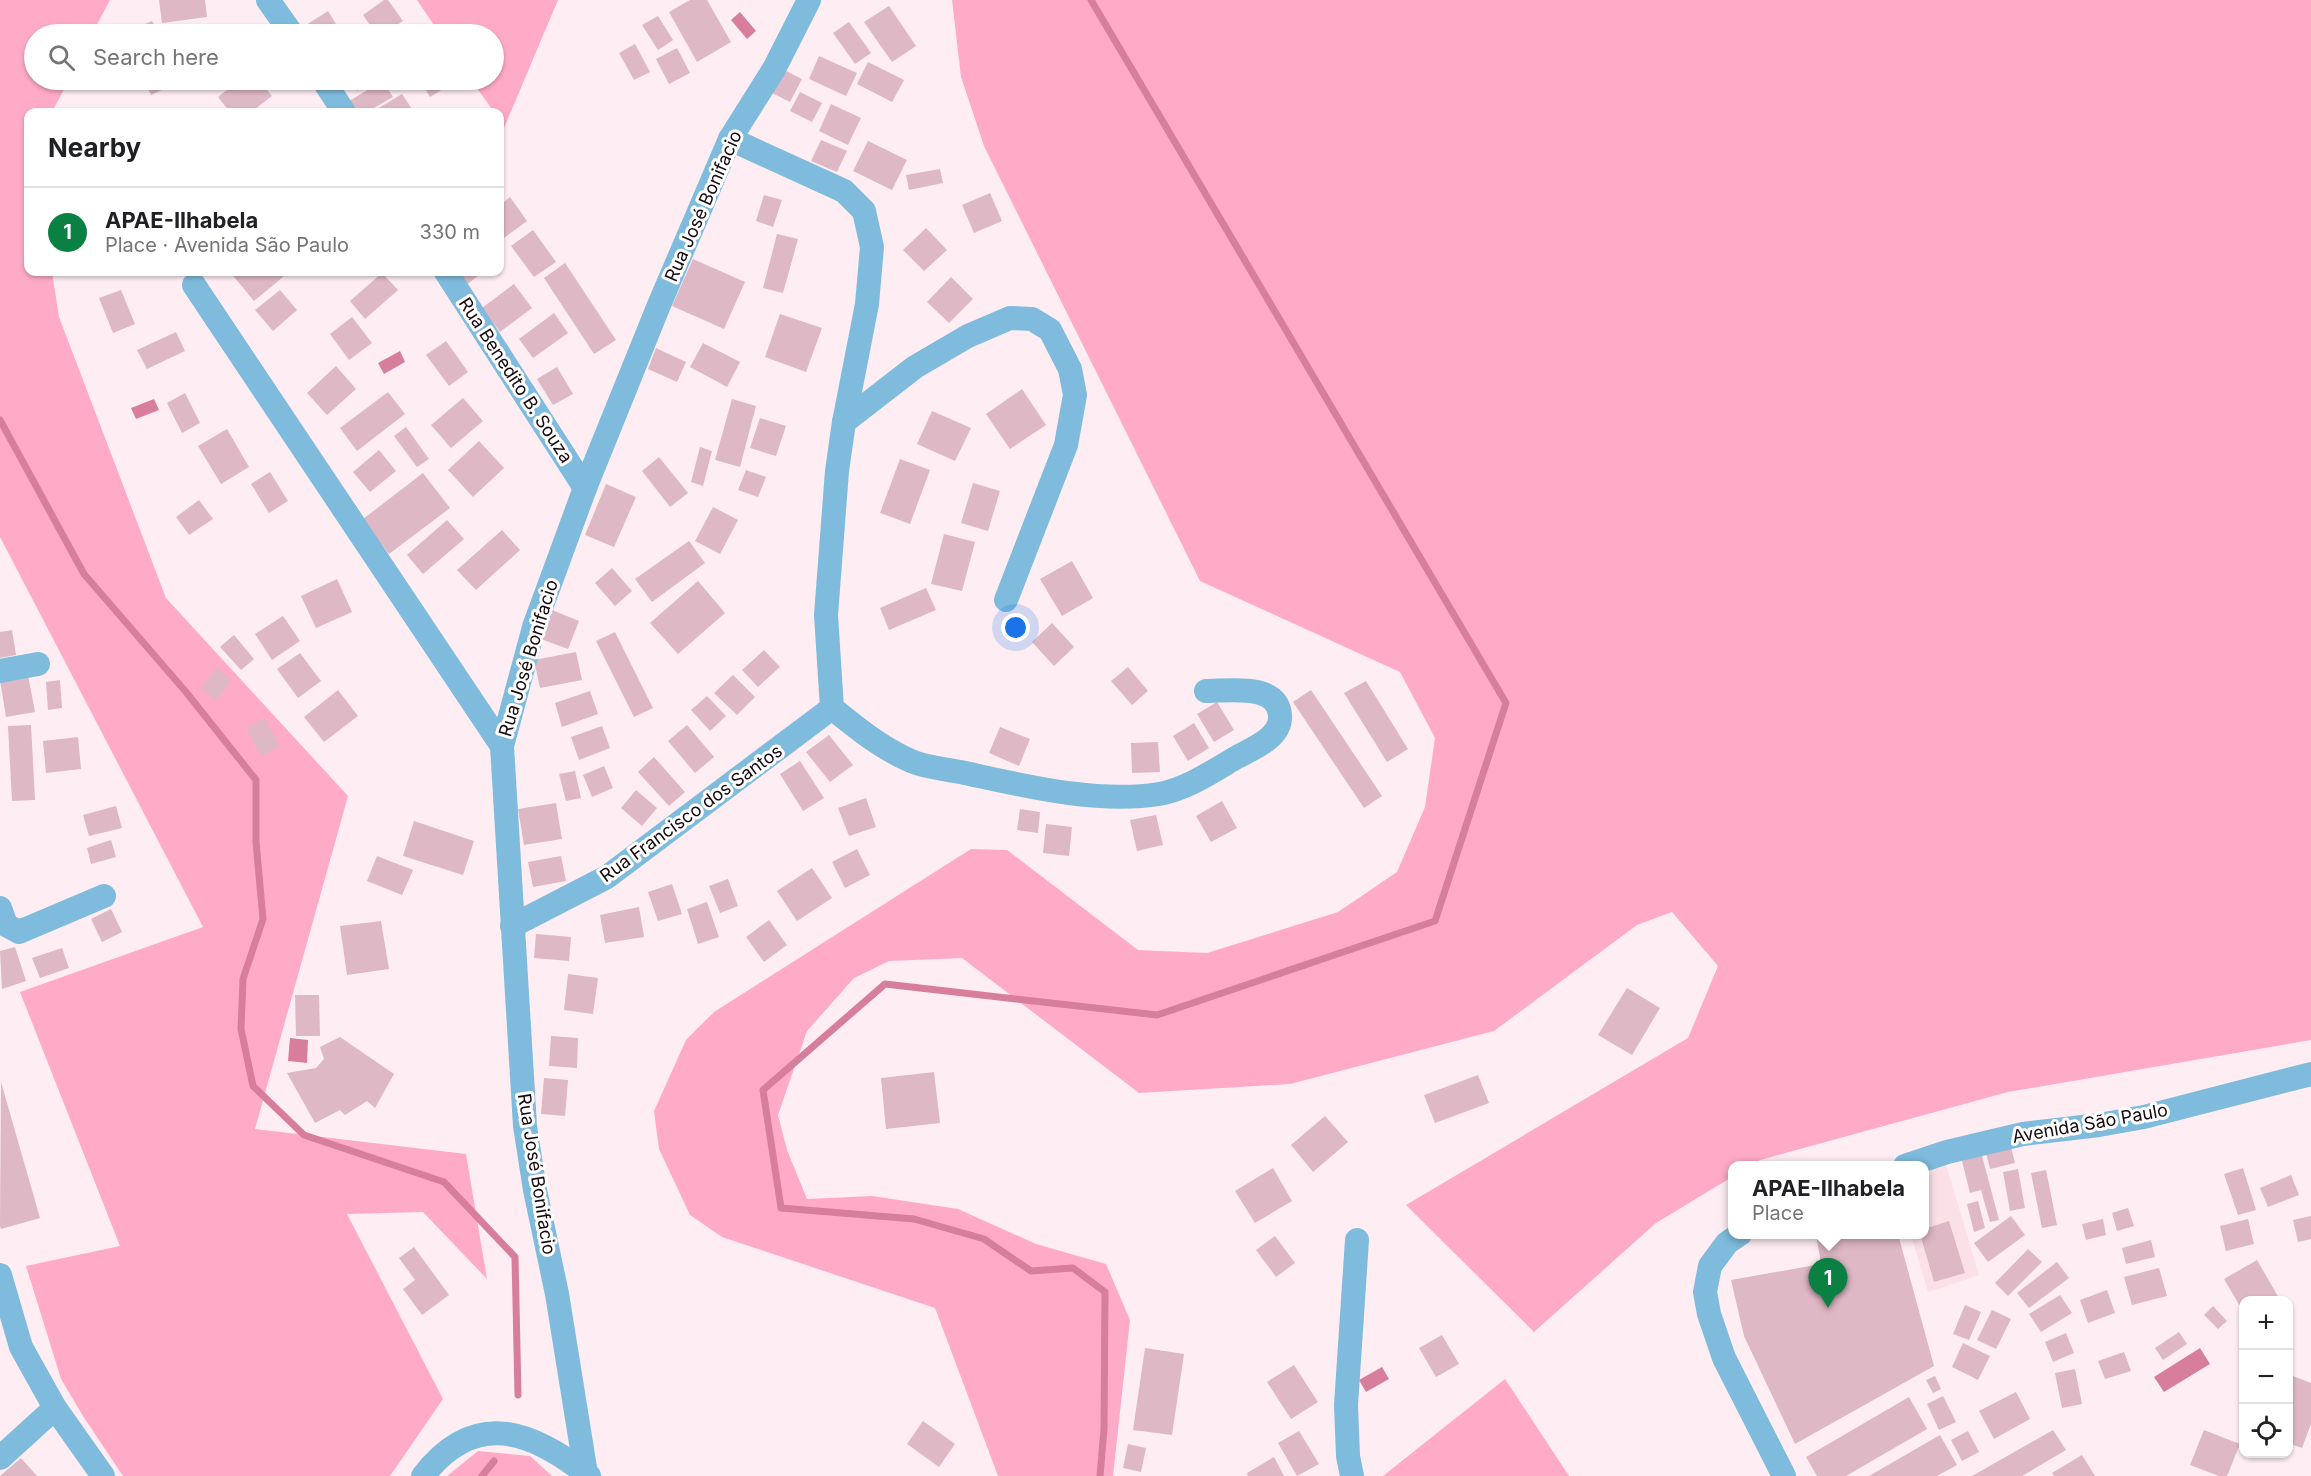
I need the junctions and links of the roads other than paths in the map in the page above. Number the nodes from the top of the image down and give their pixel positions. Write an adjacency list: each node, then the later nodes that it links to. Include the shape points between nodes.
1 (268, 0): 3 (street)
2 (809, 0): 6 (street, Rua José Bonifacio, via 774,69)
3 (285, 24)
4 (330, 90): 5 (street)
5 (341, 108)
6 (730, 139): 9 (street, via 844,191 864,211 872,247 867,304); 10 (street, Rua José Bonifacio)
7 (449, 276): 10 (street, Rua Benedito B. Souza)
8 (194, 285): 16 (street)
9 (844, 422): 11 (street, via 915,367 968,336 1010,318 1032,319 1050,330 1070,369 1075,394 1066,445); 15 (street, via 826,615)
10 (585, 488): 16 (street, Rua José Bonifacio, via 534,627)
11 (1006, 600)
12 (38, 664): 13 (street)
13 (0, 670)
14 (1206, 692): 15 (street, via 1269,695 1279,706 1280,720 1274,735 1198,780 1160,794 1104,796 1014,784 914,762 879,745)
15 (832, 708): 19 (street, Rua Francisco dos Santos, via 607,878)
16 (502, 746): 19 (street, Rua José Bonifacio)
17 (104, 896): 18 (street, via 19,932 6,925)
18 (0, 908)
19 (512, 926): 27 (street, Rua José Bonifacio, via 525,1126)
20 (2311, 1074): 21 (street, Avenida São Paulo, via 2144,1117 2023,1134)
21 (1920, 1161)
22 (1733, 1239): 31 (street, via 1710,1266 1705,1292 1709,1314 1724,1358)
23 (1357, 1240): 30 (street, via 1346,1406)
24 (0, 1275): 25 (street, via 21,1347)
25 (55, 1408): 26 (street); 28 (street)
26 (0, 1458)
27 (587, 1475): 29 (street, via 552,1449 502,1432 452,1446)
28 (103, 1476)
29 (423, 1476)
30 (1352, 1476)
31 (1784, 1476)

